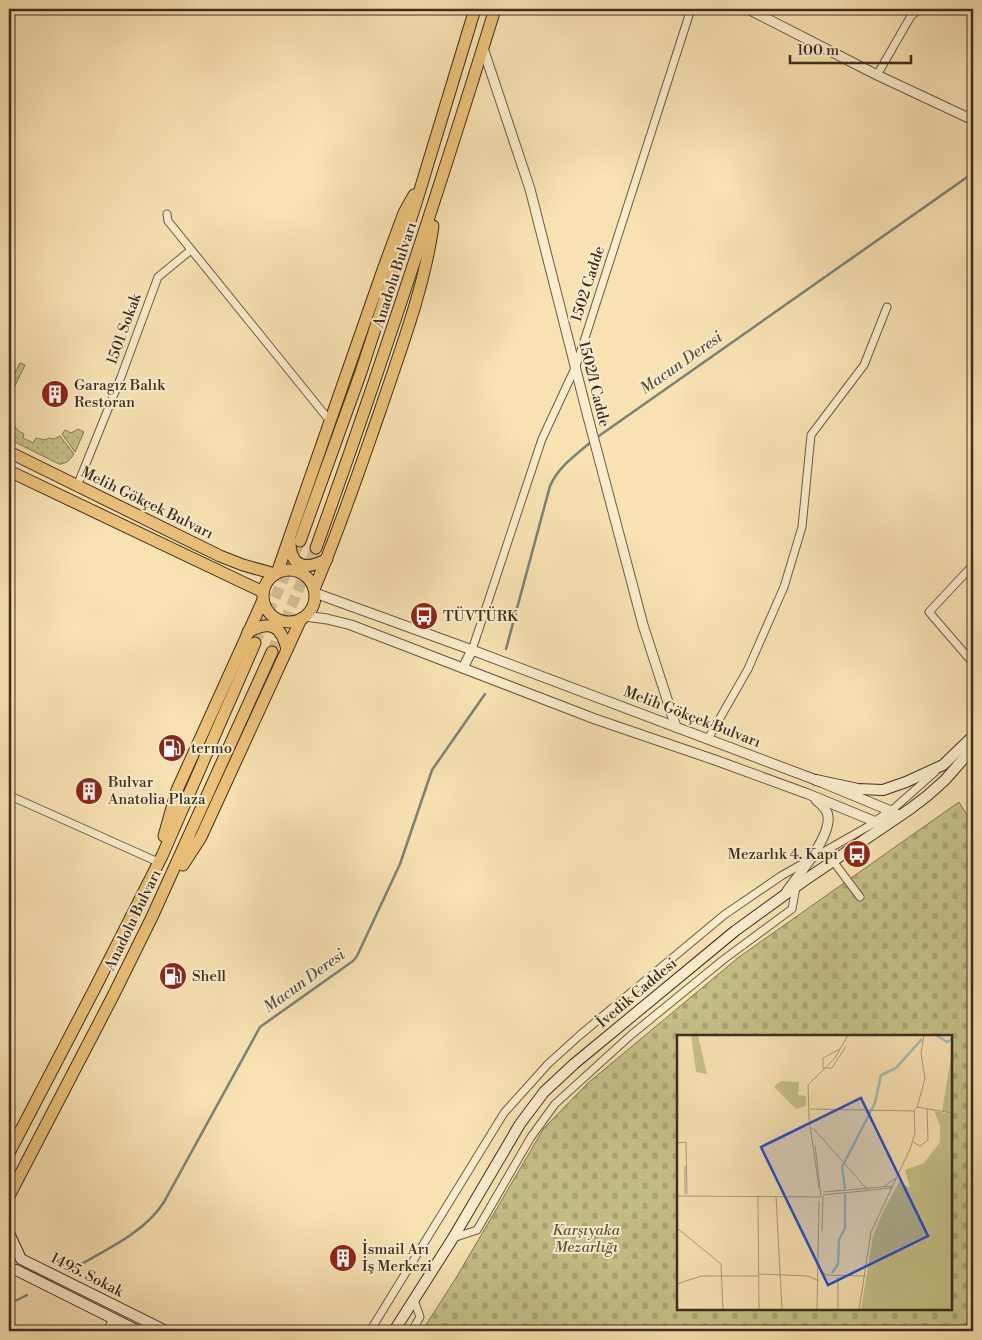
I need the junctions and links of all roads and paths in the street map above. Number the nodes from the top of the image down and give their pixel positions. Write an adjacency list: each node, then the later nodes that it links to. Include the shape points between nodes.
1 (475, 9): 9 (main road, Anadolu Bulvarı)
2 (495, 9): 6 (main road, Anadolu Bulvarı)
3 (691, 9): 14 (street, 1502 Cadde)
4 (748, 9): 7 (street)
5 (919, 9): 7 (street, via 911,16)
6 (483, 48): 10 (main road, Anadolu Bulvarı); 14 (street, 1502/1 Cadde, via 530,189)
7 (877, 75): 8 (street)
8 (973, 120)
9 (425, 176): 15 (main road, via 404,213); 19 (main road, Anadolu Bulvarı, via 350,406)
10 (438, 192): 20 (main road, Anadolu Bulvarı, via 370,399); 21 (main road, via 422,281)
11 (167, 214): 12 (street, via 168,221)
12 (192, 250): 15 (street); 18 (street, 1501 Sokak, via 158,277)
13 (887, 307): 36 (street, via 864,365 811,435 802,528 784,587 748,670)
14 (576, 366): 30 (street, 1502 Cadde, via 542,440); 34 (street, 1502/1 Cadde, via 643,625)
15 (330, 421): 19 (main road)
16 (9, 452): 18 (main road, Melih Gökçek Bulvarı)
17 (9, 471): 25 (main road, Melih Gökçek Bulvarı)
18 (77, 486): 23 (main road, Melih Gökçek Bulvarı, via 220,556)
19 (295, 539): 21 (main road, via 290,553 296,561 310,566); 23 (main road)
20 (316, 548)
21 (327, 559): 24 (main road)
22 (973, 565): 32 (street, via 929,612)
23 (276, 573): 24 (main road, via 284,570 299,572 306,576); 25 (main road, via 265,585)
24 (314, 591): 26 (main road, via 314,602); 30 (street, Melih Gökçek Bulvarı)
25 (263, 596): 26 (main road, via 271,614 278,619 293,621); 27 (main road)
26 (303, 617): 29 (main road); 33 (street, Melih Gökçek Bulvarı, via 351,625)
27 (248, 632): 29 (main road, via 268,625 277,628); 44 (main road, via 177,790)
28 (255, 643): 44 (main road, Anadolu Bulvarı)
29 (287, 649): 48 (main road, via 201,837)
30 (472, 650): 33 (street); 34 (street, Melih Gökçek Bulvarı)
31 (272, 652): 48 (main road, Anadolu Bulvarı)
32 (973, 663)
33 (464, 668): 40 (street, Melih Gökçek Bulvarı, via 595,719)
34 (676, 727): 36 (street, Melih Gökçek Bulvarı)
35 (973, 736): 38 (main road)
36 (708, 740): 39 (street, Melih Gökçek Bulvarı)
37 (973, 748): 42 (main road, İvedik Caddesi, via 927,796)
38 (943, 765): 39 (main road, via 882,790 858,789); 42 (street)
39 (816, 780): 42 (street, Melih Gökçek Bulvarı)
40 (808, 794): 43 (street, Melih Gökçek Bulvarı); 45 (street, via 824,806 828,815 821,842)
41 (15, 798): 44 (street)
42 (896, 814): 43 (main road, İvedik Caddesi)
43 (879, 826): 45 (street); 46 (main road, İvedik Caddesi)
44 (160, 859): 51 (main road, Anadolu Bulvarı)
45 (808, 860): 49 (street); 64 (street, via 724,915 548,1064 500,1119)
46 (832, 861): 47 (main road, İvedik Caddesi); 50 (street)
47 (796, 887): 49 (main road, İvedik Caddesi); 54 (street, via 792,909 631,1034 555,1104 531,1137 477,1230)
48 (163, 893): 52 (main road, Anadolu Bulvarı)
49 (785, 895): 54 (main road, İvedik Caddesi, via 735,931 544,1092 520,1124)
50 (860, 897)
51 (9, 1153)
52 (9, 1196)
53 (9, 1233): 56 (main road, 1495. Sokak, via 21,1258)
54 (453, 1238): 58 (main road, İvedik Caddesi)
55 (9, 1270): 57 (main road, 1495. Sokak, via 16,1270)
56 (58, 1277): 57 (main road); 59 (main road, 1495. Sokak)
57 (52, 1288): 60 (main road, 1495. Sokak)
58 (414, 1300): 65 (main road, İvedik Caddesi); 66 (street, via 420,1318)
59 (120, 1308): 60 (main road); 63 (main road, 1495. Sokak)
60 (114, 1320): 61 (street); 62 (main road, 1495. Sokak)
61 (108, 1331)
62 (138, 1331)
63 (166, 1331)
64 (370, 1331)
65 (394, 1331)
66 (412, 1331)

